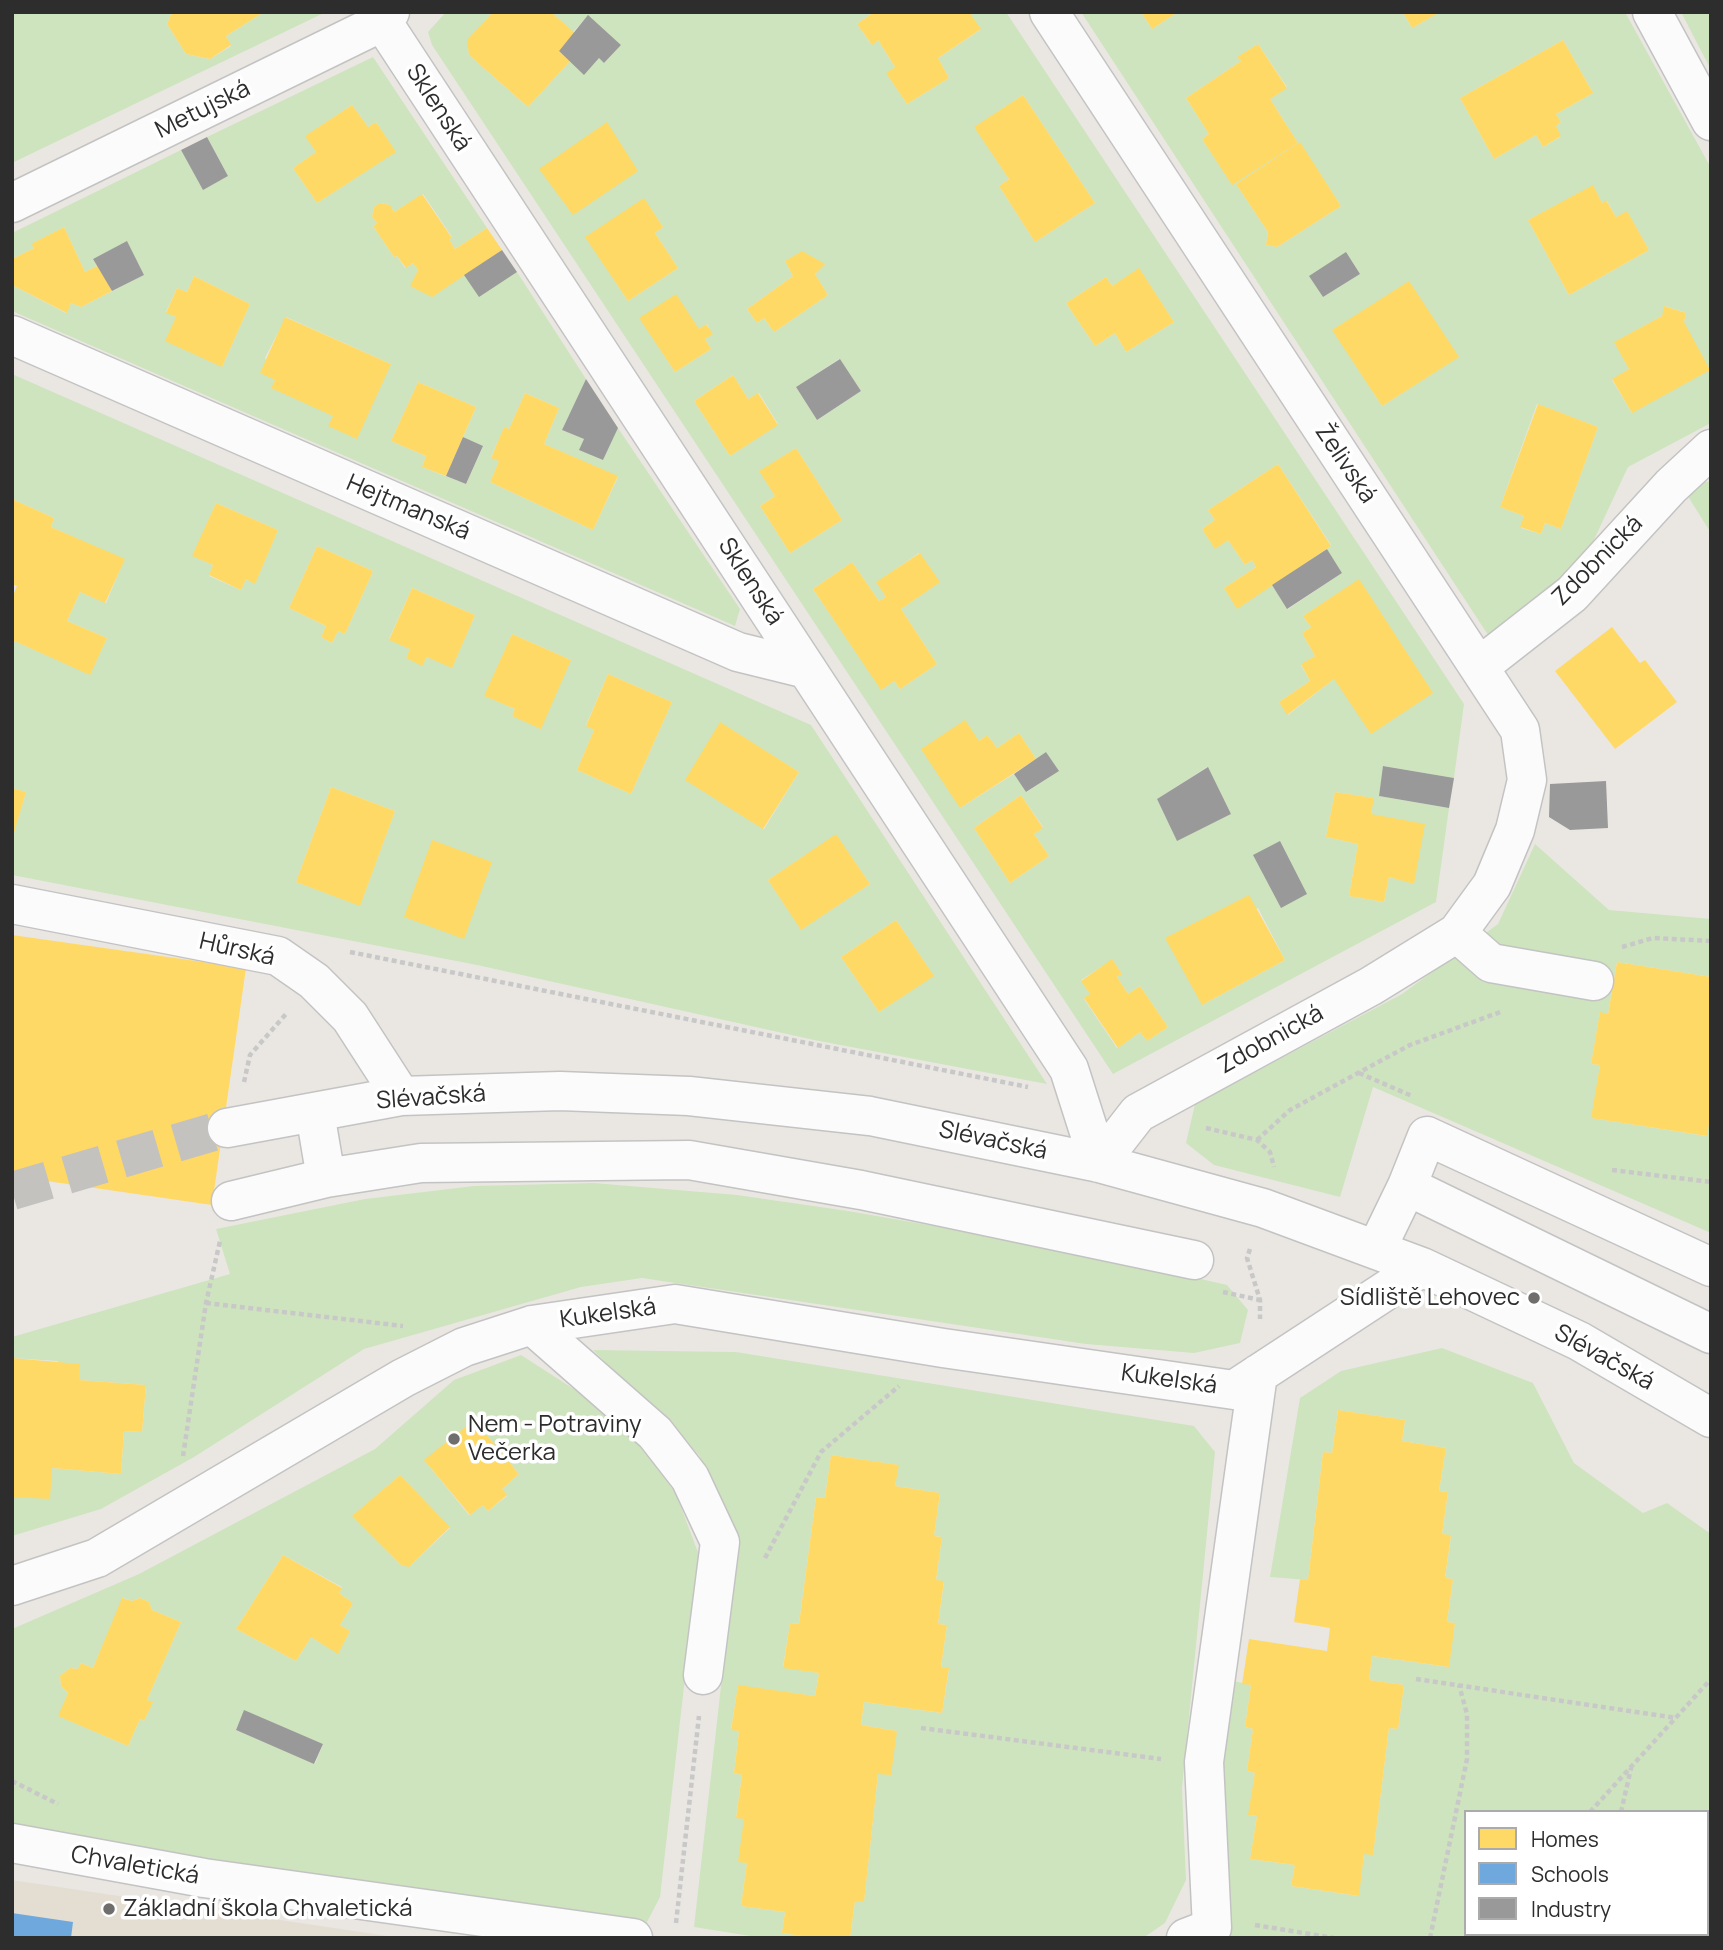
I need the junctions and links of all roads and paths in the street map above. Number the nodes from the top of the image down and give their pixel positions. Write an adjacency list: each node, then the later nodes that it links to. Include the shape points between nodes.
1 (1049, 12): 8 (street, Želivská)
2 (1652, 12): 4 (street)
3 (383, 15): 5 (street, Metujská); 9 (street, Sklenská)
4 (1711, 121)
5 (12, 203)
6 (12, 335): 9 (street, Hejtmanská, via 738,652)
7 (1711, 449): 8 (street, Zdobnická, via 1572,594)
8 (1480, 666): 11 (street, Želivská, via 1520,730 1527,780 1515,830 1492,885)
9 (807, 669): 21 (street, Sklenská, via 1069,1069)
10 (12, 904): 13 (street, Hůrská, via 278,956)
11 (1457, 933): 14 (street, via 1491,963); 21 (street, Zdobnická, via 1371,986 1139,1113)
12 (1711, 941): 14 (path, via 1653,938 1604,951)
13 (314, 981): 16 (path, via 341,950); 17 (street, Hůrská, via 349,1017); 20 (path, via 250,1055)
14 (1594, 981)
15 (1508, 1009): 19 (path, via 1410,1045 1290,1110 1257,1140)
16 (1032, 1088)
17 (401, 1096): 18 (street, Slévačská); 21 (street, Slévačská, via 560,1091 689,1096 870,1116)
18 (315, 1113): 20 (street, Slévačská); 22 (street)
19 (1196, 1126)
20 (230, 1127)
21 (1099, 1163): 25 (street, Slévačská, via 1262,1208)
22 (326, 1178): 24 (street); 26 (street, via 421,1163 689,1160 861,1190)
23 (1407, 1186): 25 (street); 28 (street, via 1427,1136); 33 (street)
24 (231, 1218): 31 (path, via 221,1237)
25 (1376, 1250): 27 (street, Slévačská)
26 (1194, 1260)
27 (1422, 1267): 36 (street, Kukelská); 37 (street, Slévačská, via 1579,1342)
28 (1711, 1267)
29 (1227, 1293): 30 (path)
30 (1260, 1300)
31 (206, 1303): 34 (path, via 429,1329); 38 (path)
32 (532, 1325): 34 (street, Kukelská); 35 (street, Kukelská, via 675,1304); 41 (street, via 656,1433 690,1478 720,1542)
33 (1711, 1334)
34 (464, 1347): 38 (street, Kukelská)
35 (943, 1348): 36 (street, Kukelská, via 1234,1390); 39 (path, via 821,1452)
36 (1258, 1374): 47 (street)
37 (1711, 1418)
38 (176, 1510): 40 (street, Kukelská, via 97,1558)
39 (759, 1570)
40 (12, 1586)
41 (703, 1675): 52 (path)
42 (1416, 1679): 44 (path)
43 (1711, 1679): 45 (path)
44 (1458, 1685): 45 (path); 56 (path, via 1467,1714 1467,1759)
45 (1676, 1718): 48 (path)
46 (921, 1728): 47 (path)
47 (1204, 1762): 53 (street)
48 (1632, 1763): 49 (path); 50 (path)
49 (1592, 1810)
50 (1621, 1810)
51 (12, 1843): 54 (street, Chvaletická, via 204,1878)
52 (676, 1924)
53 (1199, 1933): 55 (path, via 1264,1925)
54 (633, 1938)
55 (1335, 1938)
56 (1430, 1938)

